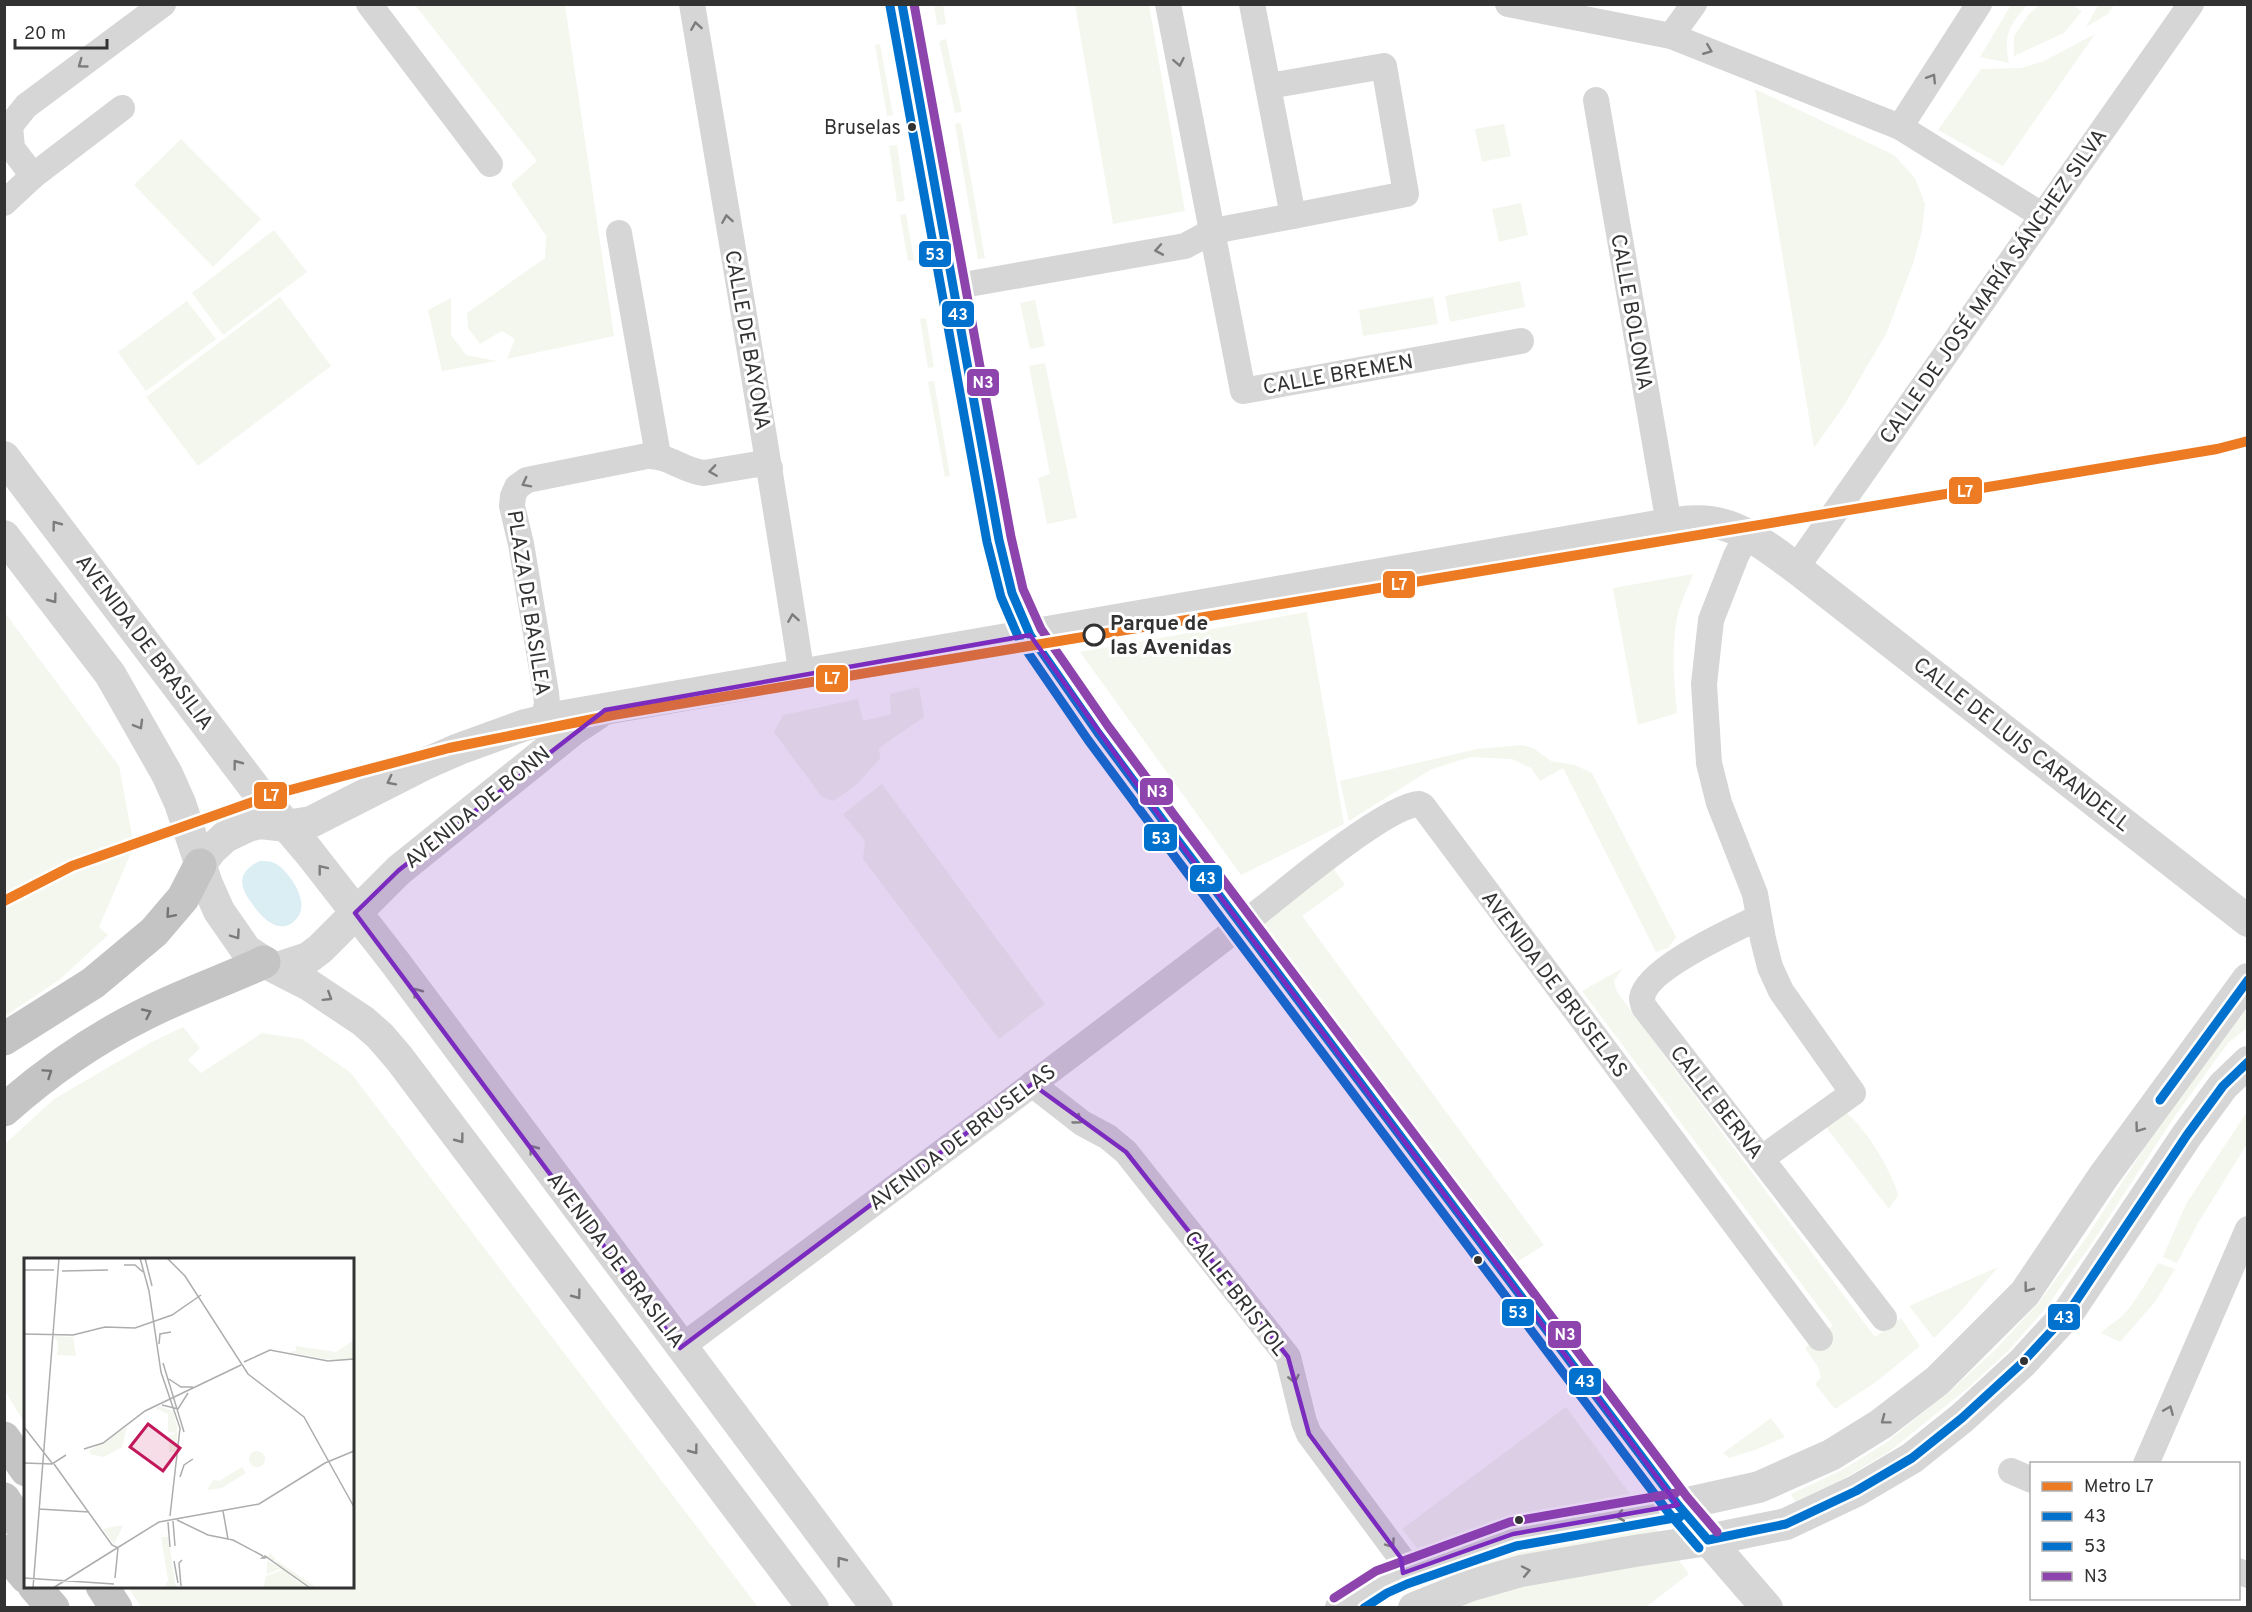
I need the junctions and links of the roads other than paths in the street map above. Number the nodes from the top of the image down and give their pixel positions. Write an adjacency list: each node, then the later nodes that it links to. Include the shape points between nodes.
1 (163, 4): 17 (street, one-way to 17, via 26,106 10,126 12,148)
2 (369, 4): 16 (street)
3 (692, 4): 27 (street, CALLE DE BAYONA, one-way to 3)
4 (902, 4): 23 (street)
5 (1168, 4): 21 (street, CALLE BREMEN, one-way to 21)
6 (1252, 4): 12 (street)
7 (1508, 4): 11 (street)
8 (1694, 4): 11 (street)
9 (1979, 4): 15 (street, one-way to 9)
10 (2191, 4): 20 (street, CALLE DE JOSÉ MARÍA SÁNCHEZ SILVA)
11 (1671, 36): 15 (street, one-way to 15)
12 (1269, 86): 19 (street); 19 (street, via 1384,66 1406,194)
13 (1596, 100): 28 (street, CALLE BOLONIA)
14 (122, 108): 17 (street)
15 (1900, 127): 20 (street)
16 (490, 164)
17 (33, 176): 18 (street)
18 (4, 203)
19 (1293, 216): 21 (street)
20 (2043, 216): 31 (street, CALLE DE JOSÉ MARÍA SÁNCHEZ SILVA)
21 (1213, 231): 23 (street, one-way to 23, via 1185,246); 24 (street, CALLE BREMEN, via 1243,391)
22 (619, 233): 25 (street)
23 (952, 286): 32 (street, via 1000,549 1012,593)
24 (1521, 340)
25 (658, 455): 27 (street, one-way to 25, via 758,464 704,473); 35 (street, PLAZA DE BASILEA, one-way to 35, via 527,480 513,496 546,693)
26 (4, 457): 36 (street, AVENIDA DE BRASILIA, one-way to 26)
27 (770, 468): 33 (street, CALLE DE BAYONA, one-way to 27)
28 (1669, 524): 29 (street, AVENIDA DE BONN, via 1709,521); 32 (street, AVENIDA DE BONN)
29 (1747, 535): 31 (street, CALLE DE LUIS CARANDELL); 39 (street, via 1711,620 1705,720 1709,764 1719,803 1755,894)
30 (4, 536): 37 (street, one-way to 37, via 110,674 176,794)
31 (1796, 568): 40 (street, CALLE DE LUIS CARANDELL)
32 (1030, 635): 33 (street, AVENIDA DE BONN); 41 (street, via 1098,734)
33 (802, 676): 34 (street, AVENIDA DE BONN)
34 (606, 710): 35 (street, AVENIDA DE BONN); 38 (street, AVENIDA DE BONN, via 574,729 399,870)
35 (543, 721): 36 (street, AVENIDA DE BONN, one-way to 36, via 459,749 329,814)
36 (287, 826): 37 (street, via 248,826 225,837); 38 (street, one-way to 36)
37 (200, 865): 42 (street, one-way to 42, via 219,911 246,950); 44 (highway, one-way to 44, via 183,898 154,932 93,983)
38 (355, 913): 42 (street, via 308,958); 52 (street, AVENIDA DE BRASILIA, one-way to 38)
39 (1758, 918): 48 (street, via 1770,967 1781,991 1853,1093); 48 (street, CALLE BERNA, via 1686,955 1650,982 1642,997 1644,1007)
40 (2247, 921)
41 (1242, 925): 46 (street, AVENIDA DE BRUSELAS); 51 (street, AVENIDA DE BRUSELAS, via 1348,842 1406,807 1423,806); 57 (street)
42 (271, 965): 47 (highway, one-way to 42, via 38,1080 141,1015); 69 (street, one-way to 69, via 340,1005 380,1036)
43 (2247, 979): 57 (street, one-way to 57, via 2103,1177 2025,1293 1937,1381 1881,1424 1831,1455 1759,1487)
44 (4, 1039)
45 (2247, 1062): 59 (street, via 2223,1086 2187,1135 2068,1313 2022,1363 1962,1418 1912,1458 1856,1491 1786,1524)
46 (1032, 1084): 52 (street, AVENIDA DE BRUSELAS); 61 (street, CALLE BRISTOL, one-way to 61, via 1125,1152 1288,1357 1309,1434 1401,1558)
47 (4, 1110)
48 (1761, 1159): 50 (street, CALLE BERNA)
49 (2247, 1229): 54 (street, one-way to 49)
50 (1884, 1318)
51 (1820, 1338)
52 (680, 1348): 70 (street, AVENIDA DE BRASILIA, one-way to 52)
53 (4, 1438): 55 (highway)
54 (2147, 1462)
55 (24, 1467)
56 (4, 1499): 58 (highway)
57 (1678, 1505): 59 (street); 61 (street, one-way to 61, via 1513,1534)
58 (24, 1530)
59 (1708, 1540): 72 (street, one-way to 59, via 1521,1571); 73 (street)
60 (4, 1551): 62 (highway)
61 (1403, 1573): 71 (street)
62 (24, 1575)
63 (35, 1588): 66 (highway)
64 (60, 1588): 67 (highway)
65 (103, 1588): 68 (highway)
66 (53, 1608)
67 (72, 1608)
68 (116, 1608)
69 (813, 1608)
70 (877, 1608)
71 (1341, 1608)
72 (1414, 1608)
73 (1767, 1608)

